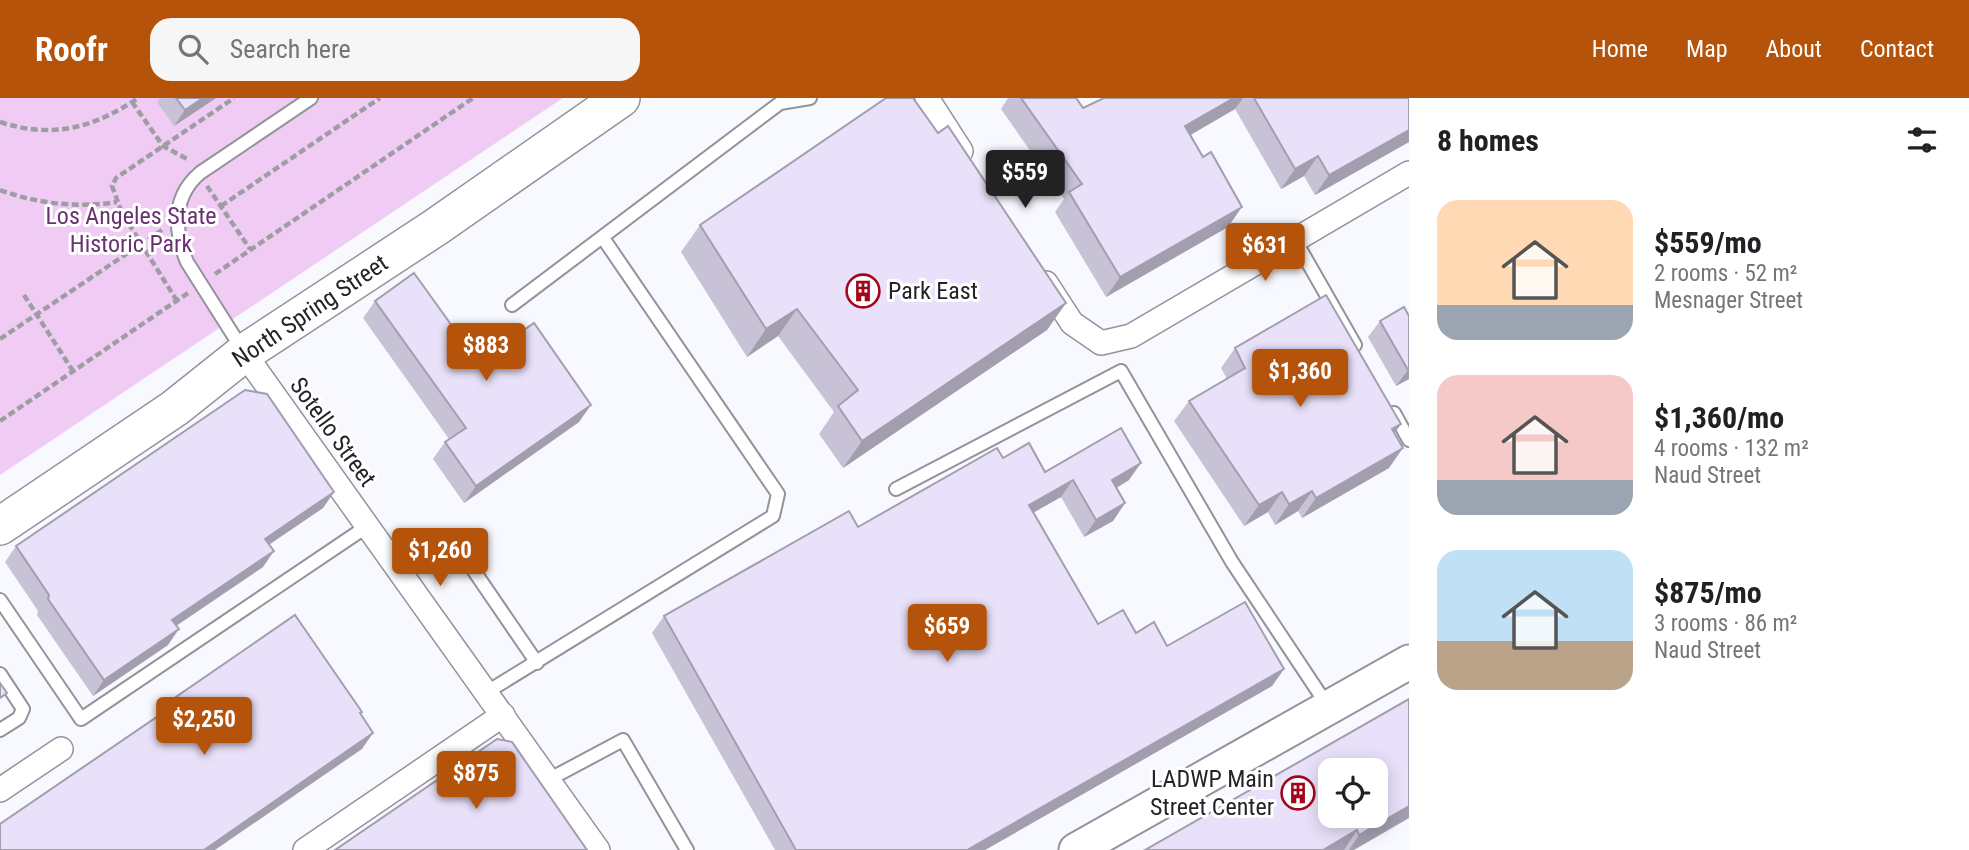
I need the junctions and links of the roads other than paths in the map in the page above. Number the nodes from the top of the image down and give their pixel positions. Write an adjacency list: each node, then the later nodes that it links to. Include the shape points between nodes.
1 (311, 98): 11 (lane, via 189,183 177,210 178,238 187,262)
2 (621, 98): 11 (main road, North Spring Street, via 436,228)
3 (810, 98): 7 (lane, via 780,103)
4 (927, 98): 5 (street)
5 (971, 166)
6 (1409, 173): 8 (street)
7 (603, 238): 10 (lane); 21 (lane, via 778,494 774,516)
8 (1295, 240): 9 (street, via 1131,336 1101,343 1072,323); 12 (lane)
9 (1036, 267)
10 (512, 304)
11 (244, 353): 16 (street, Sotello Street); 17 (main road, North Spring Street, via 175,408)
12 (1363, 360)
13 (1390, 405): 14 (lane)
14 (1409, 440)
15 (895, 489): 24 (lane, via 1121,371 1232,562)
16 (369, 525): 19 (lane, via 81,719); 23 (street, Sotello Street)
17 (0, 526)
18 (457, 546): 21 (lane)
19 (0, 600)
20 (1409, 662): 24 (main road)
21 (537, 663): 23 (lane)
22 (0, 674): 26 (lane, via 23,709 19,718)
23 (487, 692): 25 (street, Sotello Street)
24 (1329, 708): 33 (main road)
25 (503, 715): 28 (street, Sotello Street); 30 (street)
26 (0, 730)
27 (61, 748): 29 (street)
28 (548, 779): 31 (street, Sotello Street); 32 (lane, via 623,740)
29 (0, 790)
30 (304, 850)
31 (598, 850)
32 (687, 850)
33 (1076, 850)

